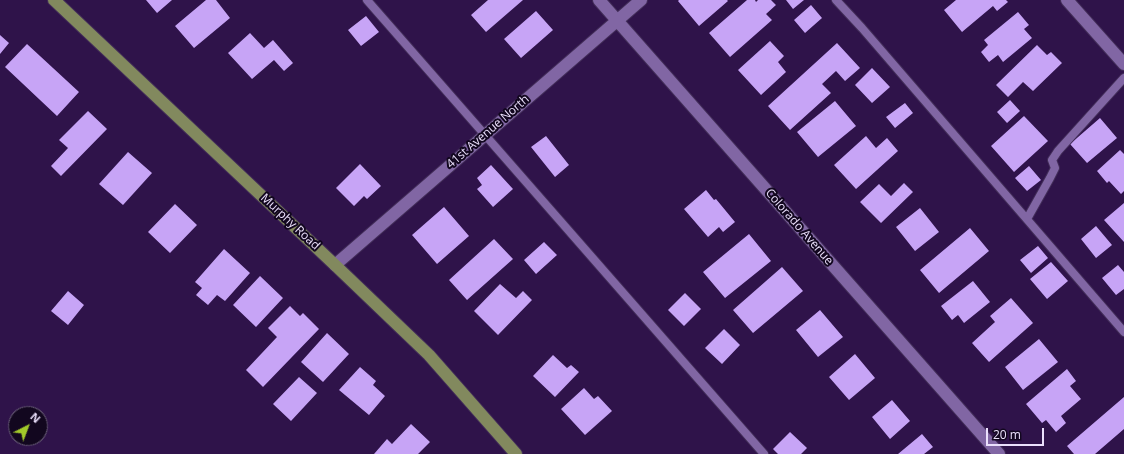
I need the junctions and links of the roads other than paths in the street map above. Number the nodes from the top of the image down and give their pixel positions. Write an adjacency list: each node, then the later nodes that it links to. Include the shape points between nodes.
1 (54, 0): 12 (main road, Murphy Road)
2 (367, 0): 10 (lane)
3 (599, 0): 7 (street, Colorado Avenue)
4 (641, 0): 7 (street, 41st Avenue North)
5 (836, 0): 11 (lane)
6 (1067, 0): 8 (street)
7 (617, 20): 10 (street, 41st Avenue North); 16 (street, Colorado Avenue)
8 (1124, 64)
9 (1124, 78): 11 (lane, via 1058,151 1052,160 1055,168)
10 (484, 136): 12 (street, 41st Avenue North); 15 (lane)
11 (1027, 219): 13 (lane)
12 (336, 265): 14 (main road, Murphy Road, via 429,355)
13 (1124, 332)
14 (516, 454)
15 (764, 454)
16 (999, 454)

